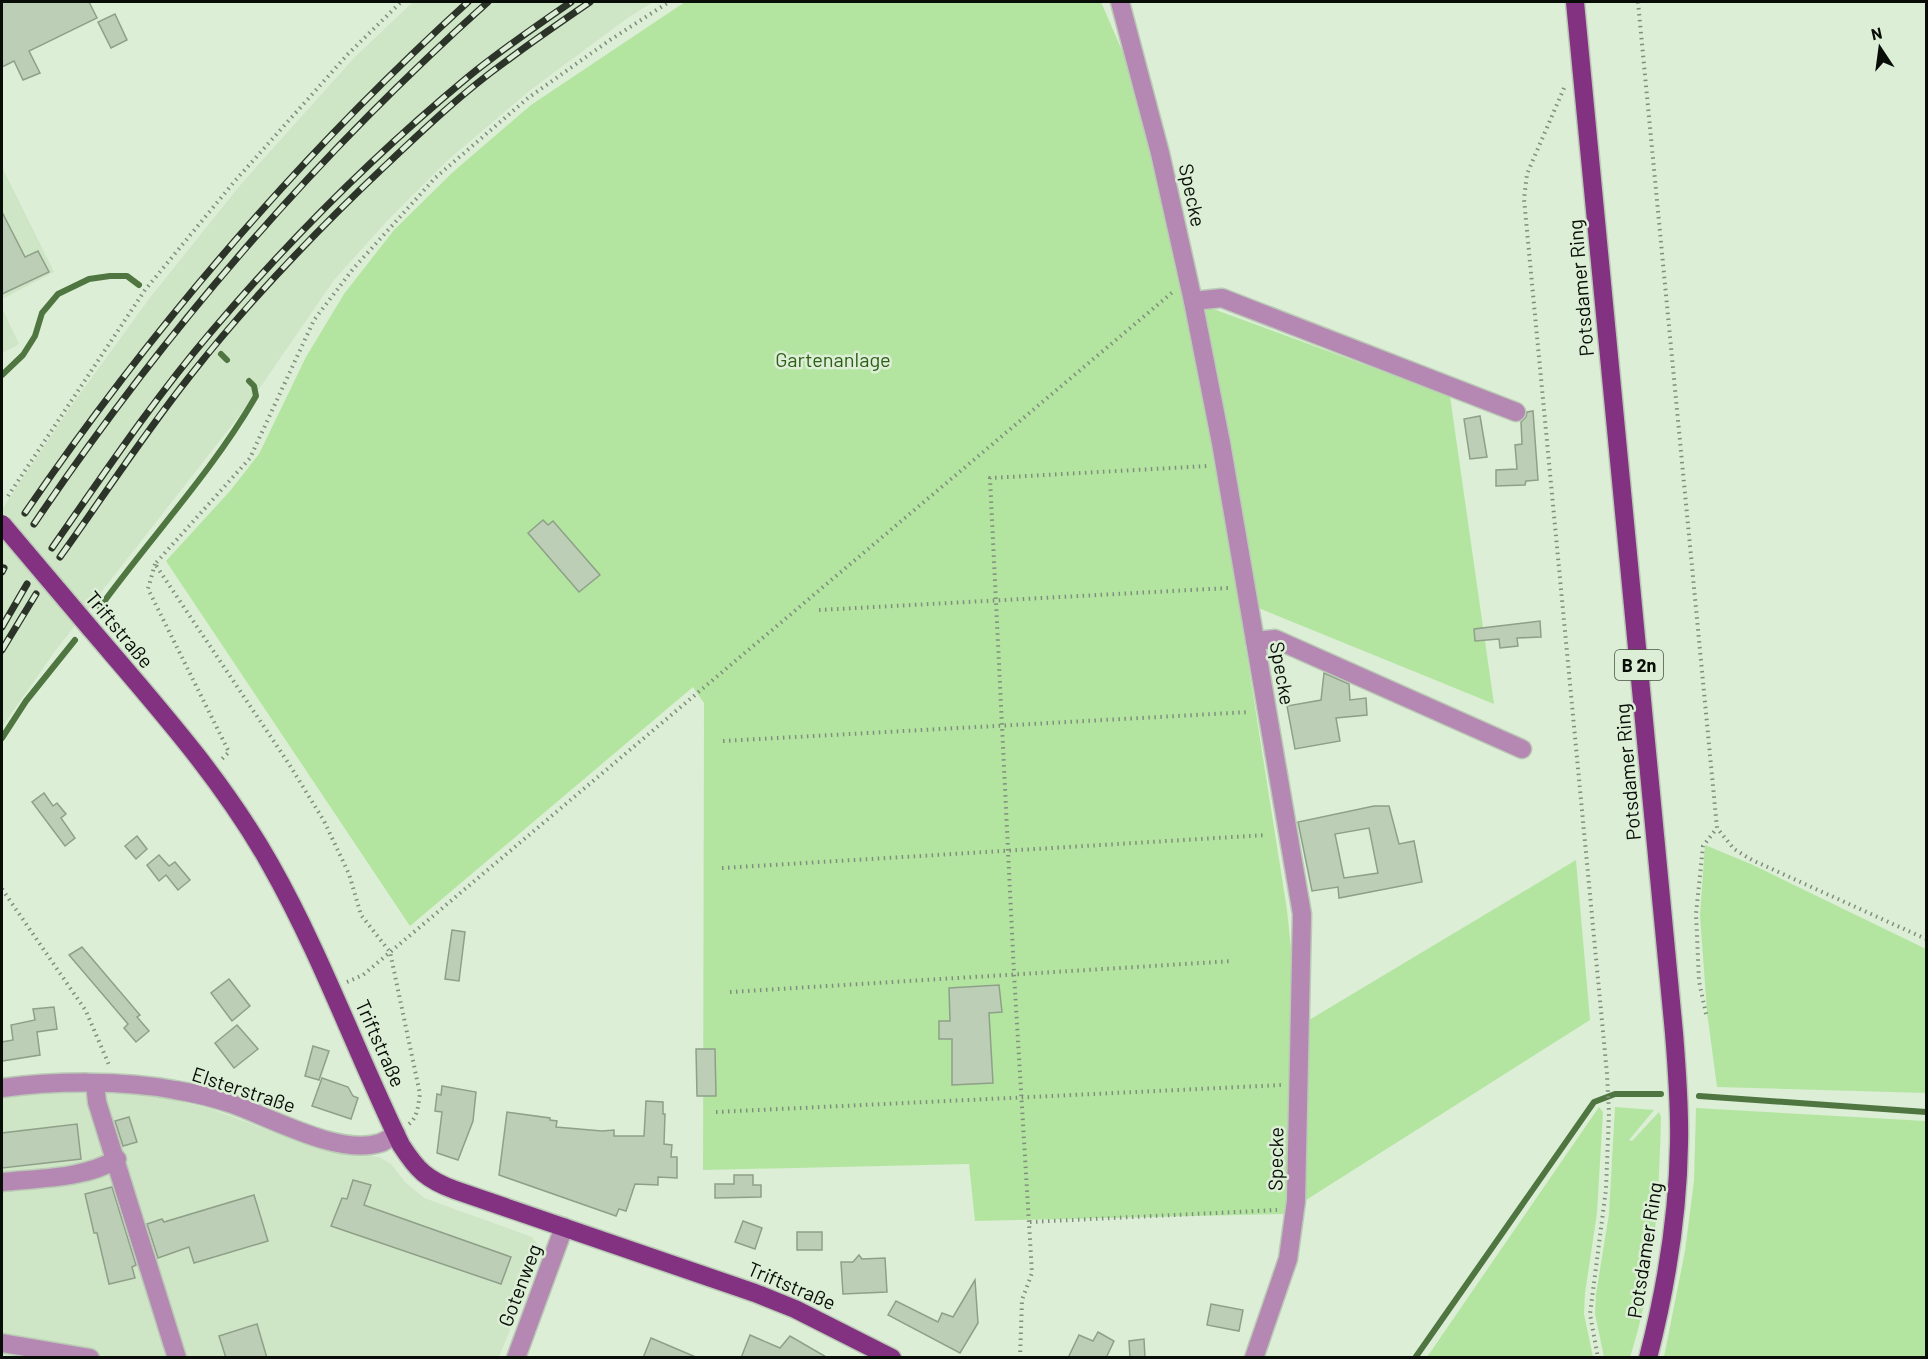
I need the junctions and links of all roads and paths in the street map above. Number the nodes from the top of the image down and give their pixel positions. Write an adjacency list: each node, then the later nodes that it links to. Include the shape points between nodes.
1 (400, 2): 11 (path, via 234,182 145,290)
2 (669, 2): 13 (path, via 528,98 435,178 353,269 314,320 250,458)
3 (1120, 2): 7 (street, Specke)
4 (1575, 2): 54 (main road, Potsdamer Ring / B 2n, via 1679,1115 1670,1254)
5 (1638, 2): 23 (path)
6 (1564, 84): 53 (path, via 1527,174 1524,199 1607,1074 1606,1189 1590,1314)
7 (1188, 279): 8 (street, Specke); 29 (path)
8 (1193, 301): 9 (street, via 1222,298); 17 (street, Specke)
9 (1516, 412)
10 (1209, 466): 15 (path, via 990,478)
11 (8, 496)
12 (2, 525): 22 (main road, Triftstraße, bridge)
13 (155, 564): 22 (path, via 148,589 229,752); 29 (path, via 324,821 349,874 361,915)
14 (1228, 588): 15 (path)
15 (996, 601): 16 (path); 19 (path)
16 (819, 610)
17 (1255, 641): 21 (street, via 1275,639); 52 (street, Specke, via 1302,914 1296,1201 1288,1259)
18 (1250, 712): 19 (path)
19 (1003, 726): 20 (path); 25 (path)
20 (723, 741)
21 (1522, 749)
22 (209, 771): 32 (main road, Triftstraße, via 269,862)
23 (1717, 828): 28 (path, via 1734,849 1752,860); 34 (path, via 1703,846 1696,914)
24 (1266, 835): 25 (path)
25 (1010, 850): 26 (path); 31 (path)
26 (722, 868)
27 (2, 889): 35 (path, via 86,1011 110,1068)
28 (1926, 939)
29 (390, 952): 32 (path, via 363,975); 40 (path, via 420,1094 413,1121)
30 (1233, 961): 31 (path)
31 (1014, 974): 33 (path); 38 (path)
32 (333, 989): 40 (main road, Triftstraße)
33 (730, 992)
34 (1706, 1014)
35 (102, 1084): 37 (street, Elsterstraße); 40 (street, Elsterstraße, via 152,1086 196,1094 313,1136 347,1144 374,1144); 41 (street, via 97,1102)
36 (1284, 1085): 38 (path)
37 (2, 1088)
38 (1023, 1098): 39 (path); 44 (path)
39 (716, 1112)
40 (396, 1134): 45 (main road, Triftstraße, via 414,1164 431,1179)
41 (117, 1159): 42 (street, via 88,1172); 48 (street)
42 (2, 1182)
43 (1277, 1210): 44 (path)
44 (1030, 1222): 51 (path, via 1032,1273 1022,1300)
45 (564, 1227): 49 (street, Gotenweg); 50 (main road, Triftstraße, via 755,1293 805,1313)
46 (2, 1343): 47 (street)
47 (90, 1358)
48 (177, 1358)
49 (516, 1358)
50 (892, 1358)
51 (1020, 1358)
52 (1254, 1358)
53 (1599, 1358)
54 (1648, 1358)

